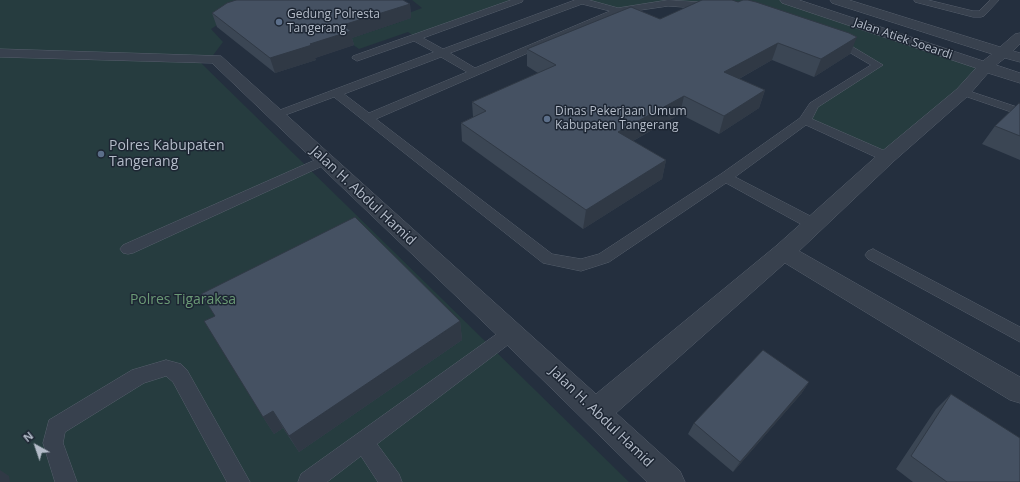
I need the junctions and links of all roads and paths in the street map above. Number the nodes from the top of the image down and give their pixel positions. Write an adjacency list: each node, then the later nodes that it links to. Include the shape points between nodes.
1 (519, 0): 9 (lane)
2 (580, 0): 8 (lane); 14 (lane)
3 (786, 0): 17 (street, Jalan Atiek Soeardi)
4 (836, 0): 12 (street, Jalan Atiek Soeardi)
5 (918, 0): 6 (lane, via 972,14 980,14)
6 (995, 0)
7 (726, 8): 8 (lane, via 706,4 668,4)
8 (618, 11): 18 (lane)
9 (415, 37): 14 (lane); 15 (lane)
10 (1020, 37): 12 (street)
11 (824, 39): 25 (lane, via 845,46 878,65 814,106)
12 (1002, 52): 16 (street, Jalan Atiek Soeardi); 17 (street)
13 (0, 53): 23 (street, Jalan H. Abdul Hamid, via 216,59)
14 (442, 53): 18 (lane); 21 (lane)
15 (357, 58)
16 (1020, 58)
17 (985, 67): 19 (street, Jalan Atiek Soeardi); 20 (street)
18 (474, 72): 24 (lane)
19 (1020, 78)
20 (963, 92): 22 (lane); 26 (street)
21 (336, 93): 23 (lane); 24 (lane)
22 (1020, 112)
23 (276, 115): 27 (street, Jalan H. Abdul Hamid)
24 (368, 118): 28 (lane, via 548,259 581,266 604,258)
25 (805, 120): 26 (lane); 28 (lane)
26 (887, 157): 29 (street)
27 (324, 160): 30 (lane); 33 (street, Jalan H. Abdul Hamid)
28 (726, 177): 29 (lane)
29 (813, 224): 31 (street)
30 (128, 249)
31 (784, 252): 35 (street); 36 (street)
32 (873, 255): 34 (lane)
33 (512, 333): 36 (street, Jalan H. Abdul Hamid); 37 (lane)
34 (1020, 335)
35 (1020, 391)
36 (596, 412): 42 (street, Jalan H. Abdul Hamid)
37 (363, 442): 40 (lane); 41 (lane)
38 (66, 482): 39 (lane, via 53,443 56,428 139,376 166,368 174,370 180,376)
39 (239, 482)
40 (309, 482)
41 (391, 482)
42 (669, 482)

